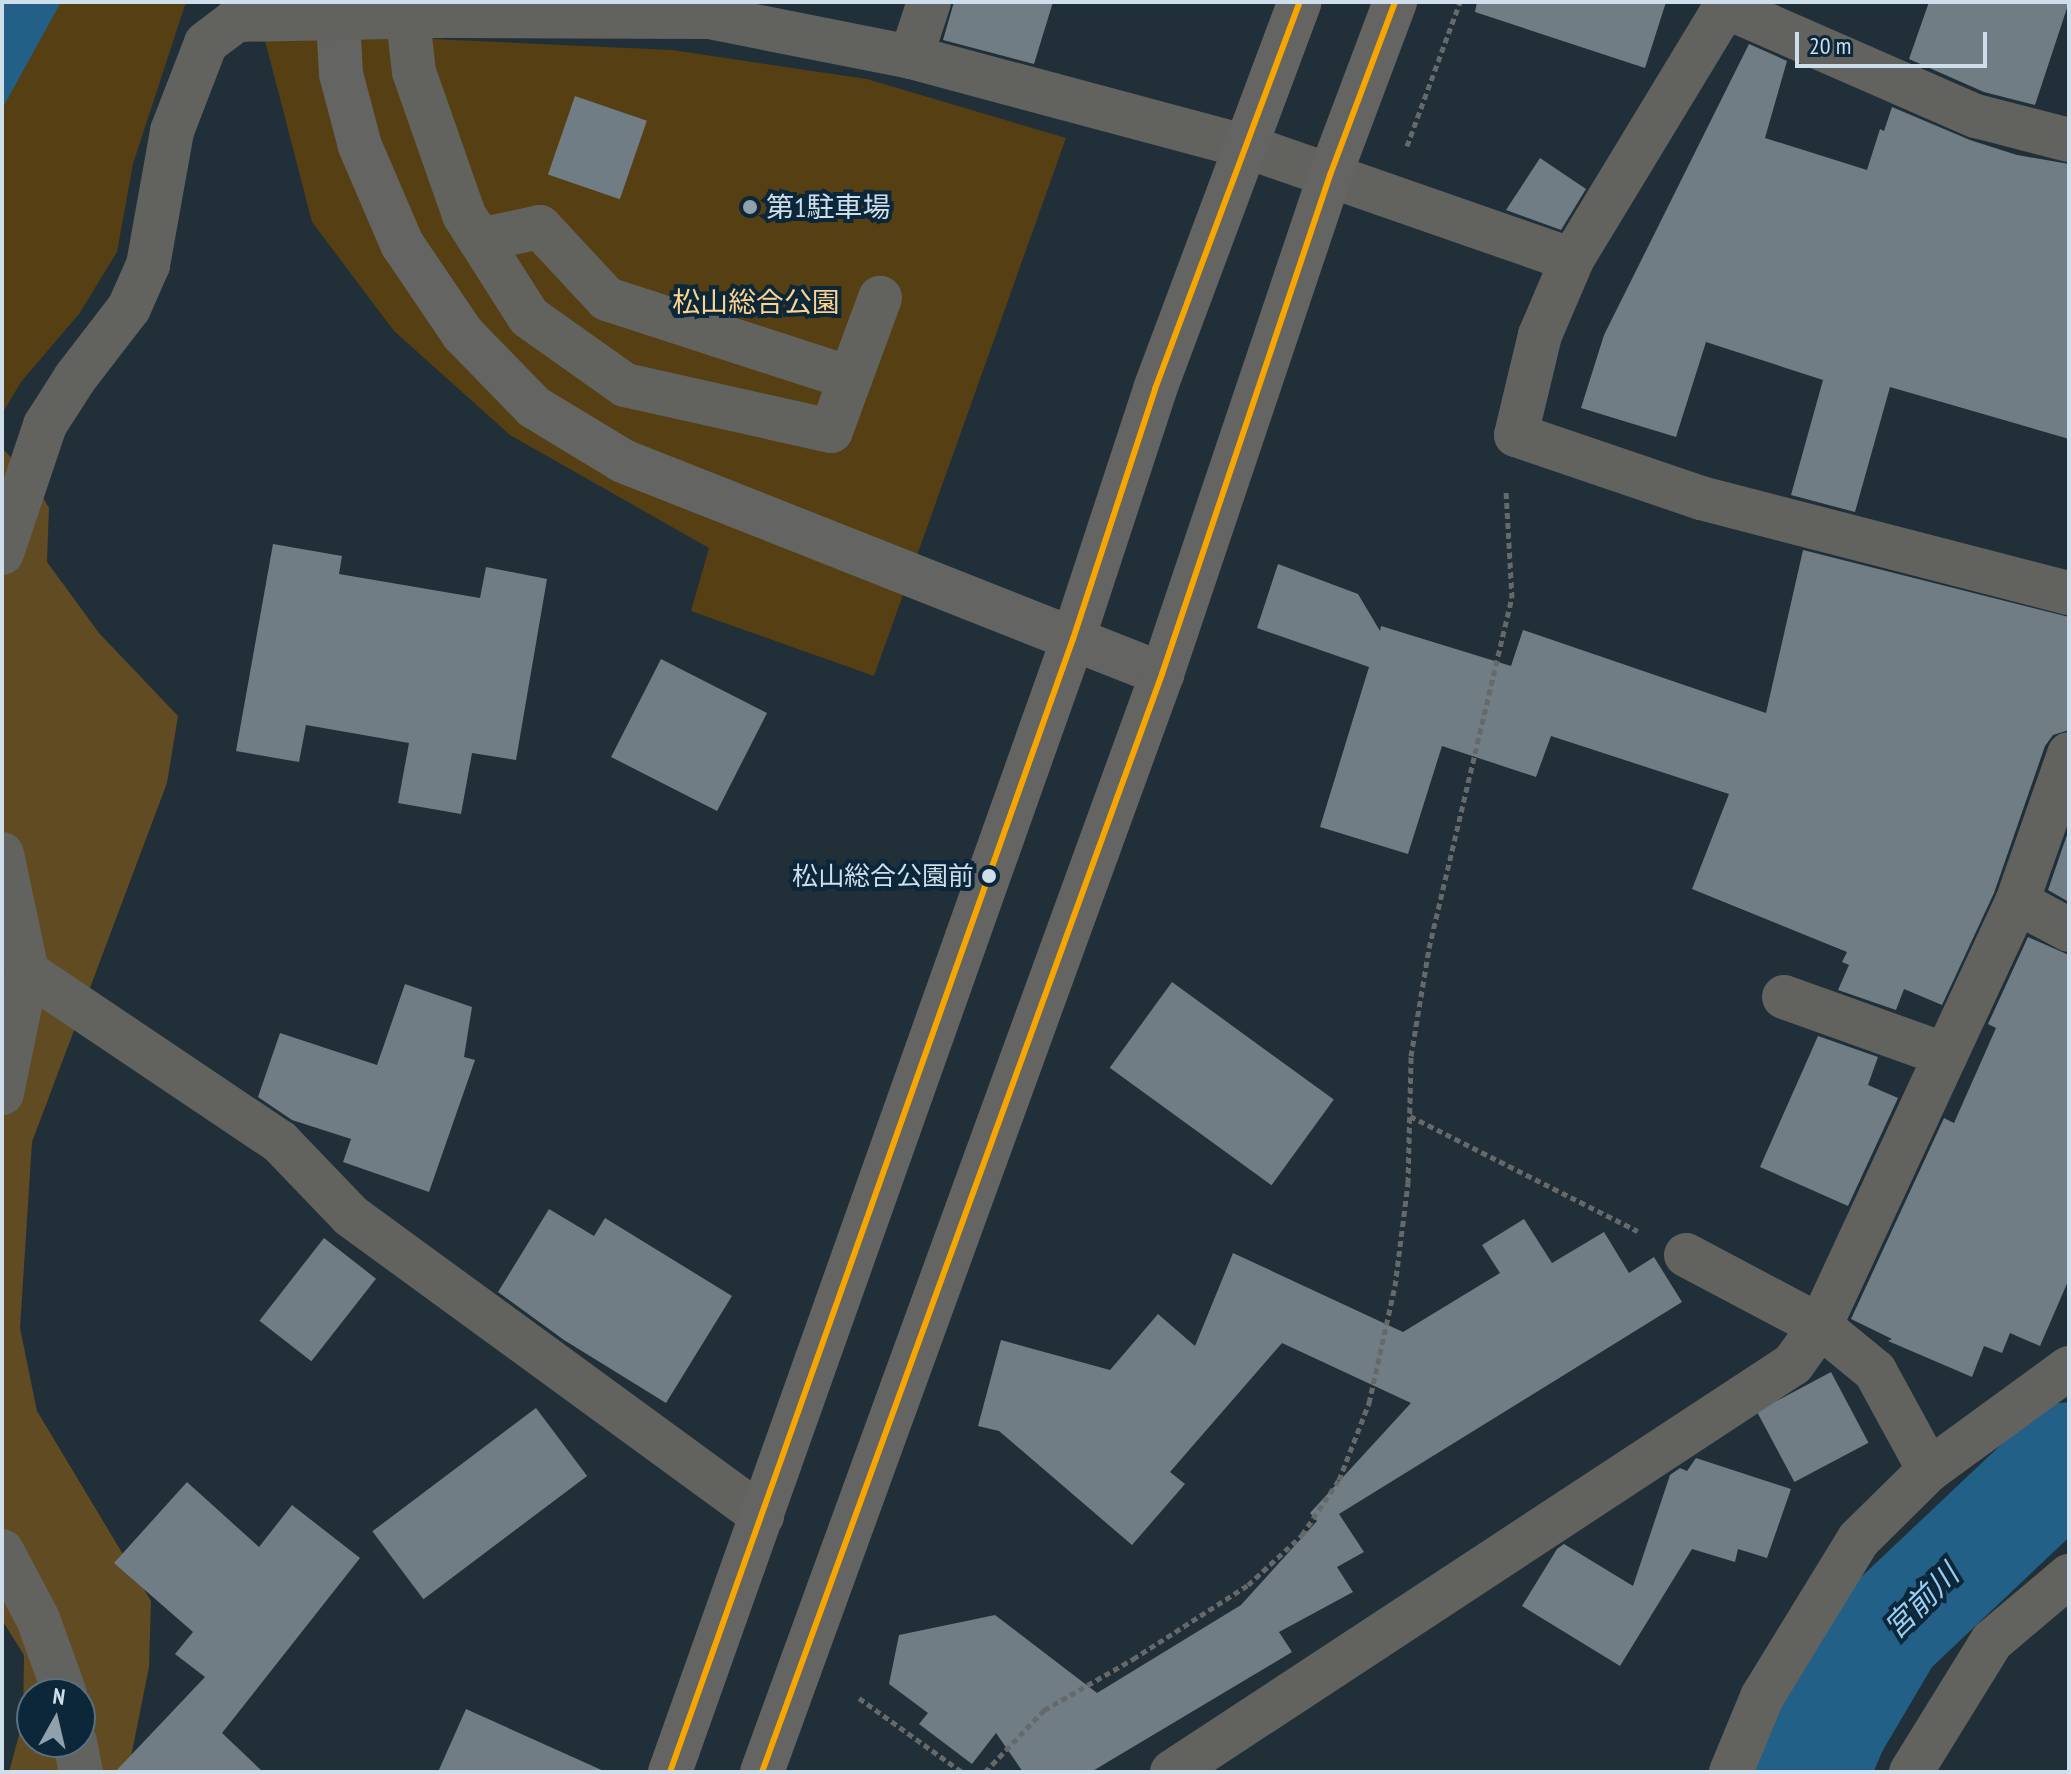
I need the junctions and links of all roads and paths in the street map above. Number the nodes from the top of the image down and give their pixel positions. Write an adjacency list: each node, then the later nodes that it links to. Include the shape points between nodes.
1 (337, 2): 18 (street, via 341,74 360,146 402,244 463,334 534,407 623,461)
2 (406, 2): 11 (street, via 414,72 459,202)
3 (929, 2): 7 (street)
4 (1300, 2): 9 (street)
5 (1395, 2): 10 (street)
6 (1727, 4): 8 (street, via 1976,116); 12 (street)
7 (911, 57): 9 (street); 16 (street, bridge, via 709,17 236,20 206,43 172,131 148,265 129,308 45,425)
8 (2068, 138)
9 (1248, 147): 10 (street); 18 (street, via 1155,389)
10 (1330, 175): 12 (street); 19 (street)
11 (480, 240): 14 (street, via 540,227 607,299); 14 (street, via 529,317 625,385 831,431)
12 (1572, 260): 15 (street, via 1540,335)
13 (880, 298): 14 (street)
14 (850, 378)
15 (1516, 435): 17 (street, via 1701,498); 28 (path, via 1505,477 1512,598 1429,948 1411,1056)
16 (2, 553)
17 (2069, 593)
18 (1073, 639): 19 (street); 33 (street)
19 (1162, 674): 39 (street)
20 (2069, 754): 22 (street)
21 (2, 854): 24 (street)
22 (2017, 902): 23 (street); 26 (street)
23 (2069, 930)
24 (27, 972): 27 (street); 33 (street, via 280,1142 351,1216)
25 (1784, 997): 26 (street)
26 (1946, 1055): 30 (street)
27 (2, 1093)
28 (1410, 1116): 29 (path); 41 (path, via 1395,1286 1369,1403 1339,1480 1302,1535 1248,1585 1044,1710)
29 (1686, 1255): 30 (street)
30 (1820, 1326): 32 (street, via 1875,1371); 42 (street, via 1793,1364)
31 (2069, 1368): 32 (street)
32 (1929, 1470): 43 (street, via 1859,1539 1762,1697)
33 (762, 1516): 38 (street)
34 (2, 1551): 36 (street, via 38,1619)
35 (2069, 1576): 44 (street, via 1992,1641)
36 (59, 1678)
37 (859, 1698): 40 (path)
38 (670, 1772)
39 (762, 1772)
40 (962, 1772)
41 (985, 1772)
42 (1172, 1772)
43 (1731, 1772)
44 (1911, 1772)

